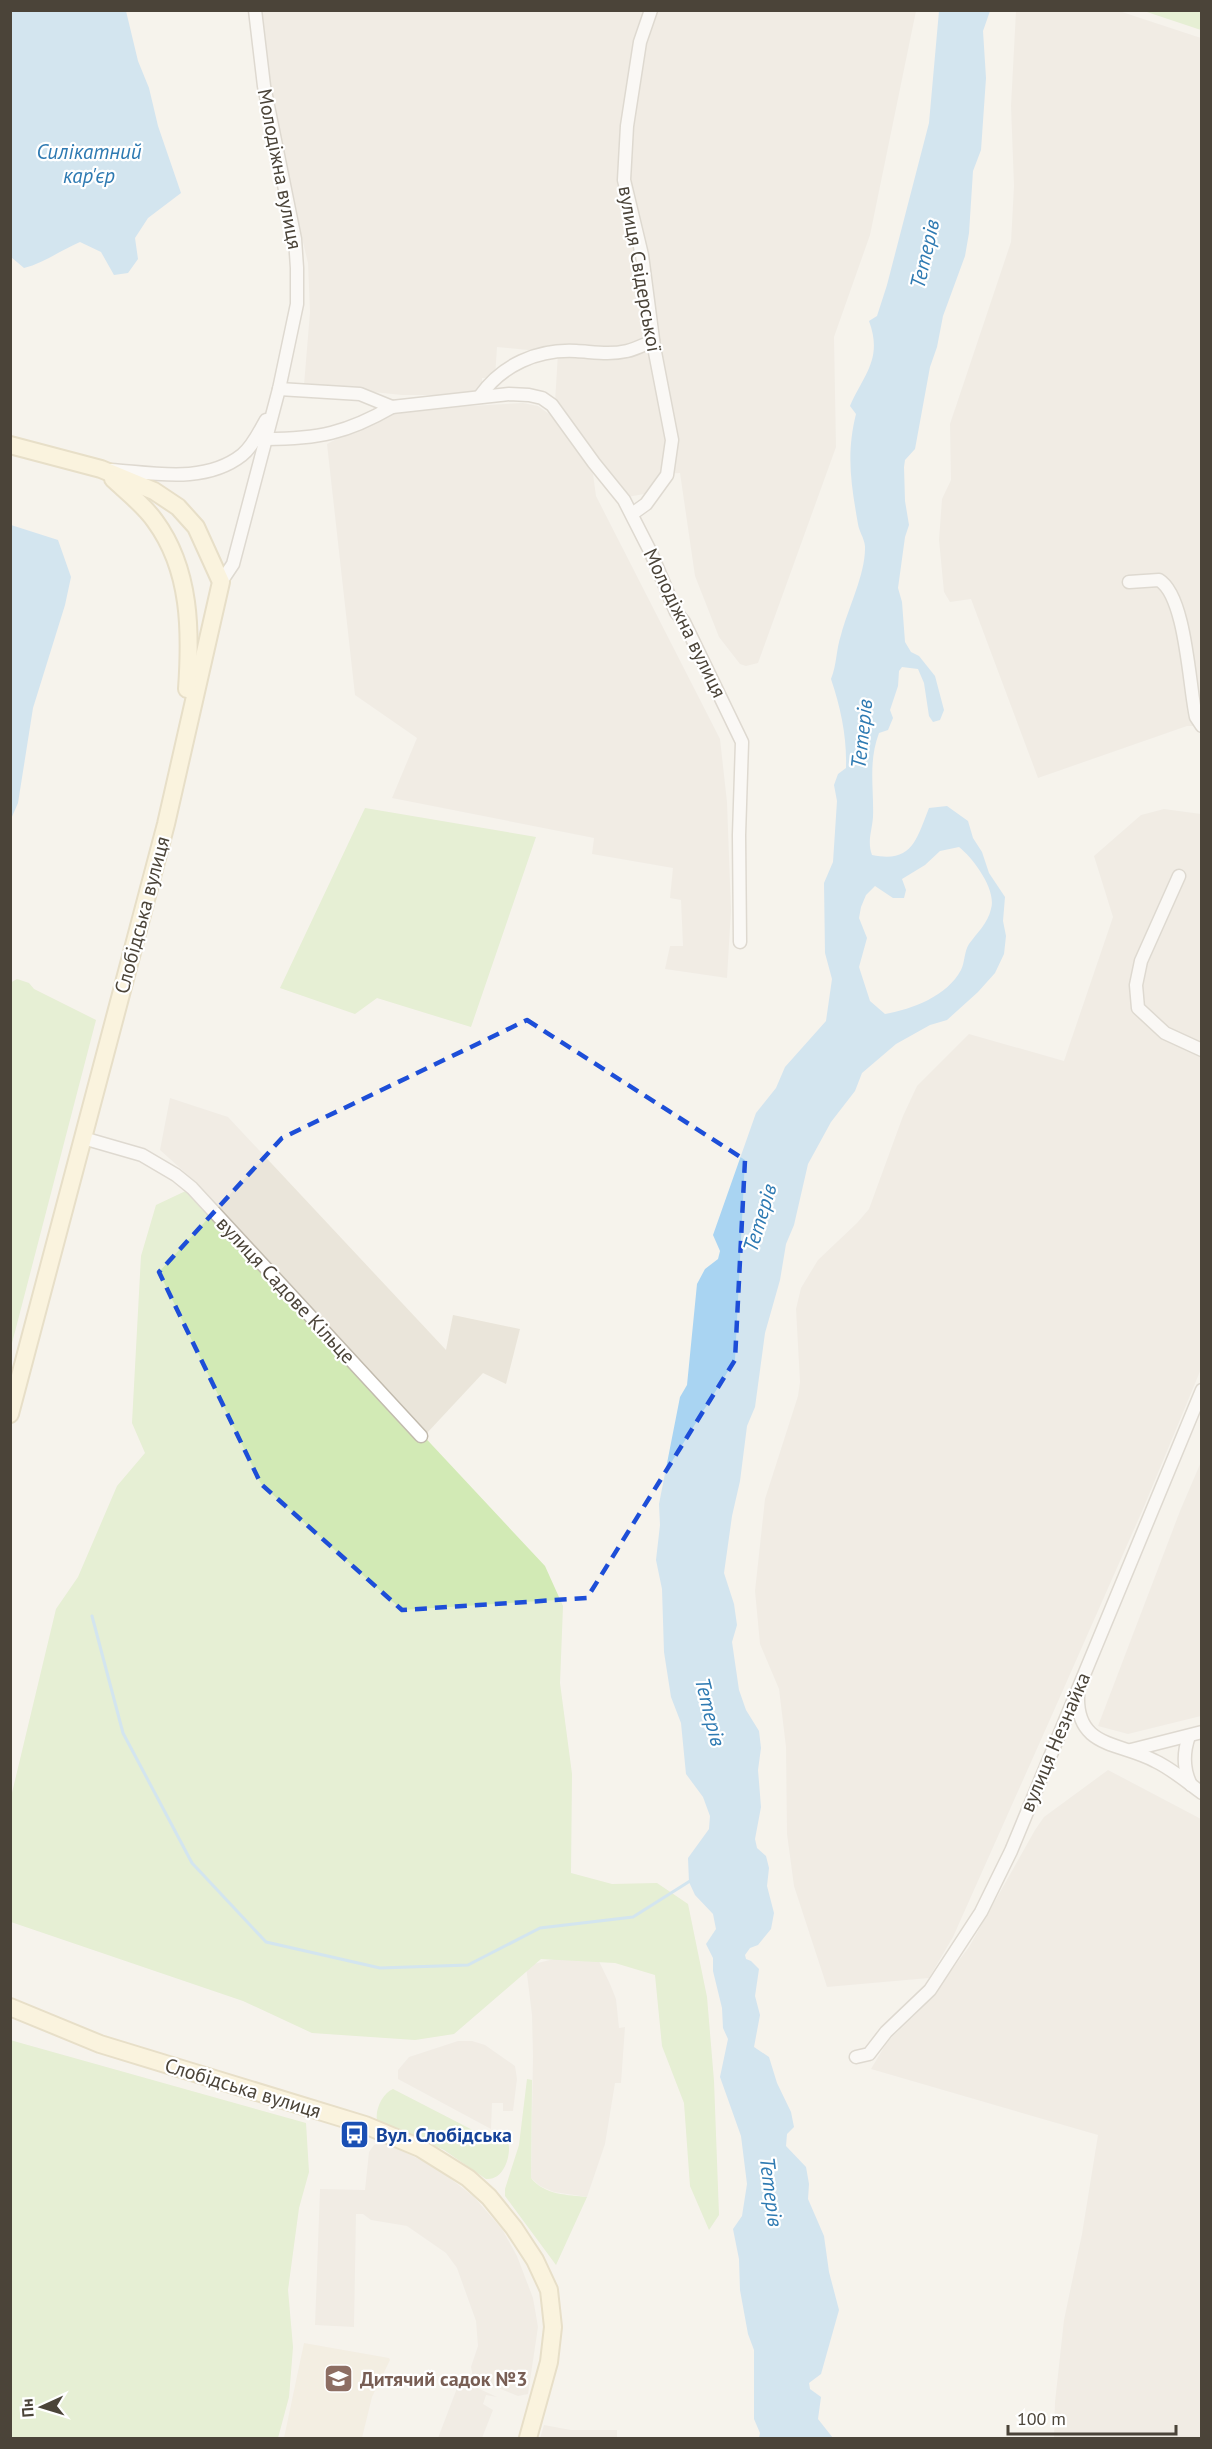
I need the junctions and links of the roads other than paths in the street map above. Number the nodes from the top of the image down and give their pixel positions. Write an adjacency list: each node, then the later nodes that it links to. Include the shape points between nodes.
1 (255, 10): 4 (street, Молодіжна вулиця, via 264,86 290,209 297,268 297,304)
2 (651, 10): 3 (street, вулиця Свідерської, via 640,42 627,126 624,180 642,255)
3 (653, 341): 5 (street, via 629,351 604,354 555,350 512,364); 11 (street, вулиця Свідерської, via 672,440 670,460 667,475 656,491)
4 (279, 389): 6 (street, Молодіжна вулиця, via 360,394); 7 (street)
5 (480, 396): 6 (street, Молодіжна вулиця); 11 (street, Молодіжна вулиця, via 529,395 552,405)
6 (392, 407): 8 (street, Молодіжна вулиця, via 364,422 318,437)
7 (272, 410): 8 (street); 10 (street, via 252,445 228,464 212,470 167,475)
8 (266, 439): 12 (street, via 233,564)
9 (10, 445): 10 (street)
10 (101, 469): 12 (street, via 154,491 178,507 196,527); 15 (street, via 155,520 182,576 190,638)
11 (632, 514): 17 (street, Молодіжна вулиця, via 742,742)
12 (221, 582): 15 (street, Слобідська вулиця)
13 (1129, 582): 14 (street, via 1159,580 1171,592 1183,634 1194,707)
14 (1202, 726)
15 (181, 756): 19 (street, Слобідська вулиця)
16 (1179, 876): 18 (street, via 1141,961 1136,986 1138,1008 1165,1033)
17 (740, 942)
18 (1202, 1050)
19 (83, 1138): 21 (street, Слобідська вулиця); 22 (street, вулиця Садове Кільце, via 142,1155 192,1188)
20 (1202, 1390): 23 (street, вулиця Незнайка)
21 (10, 1414)
22 (422, 1436)
23 (1078, 1689): 25 (street, via 1077,1707 1085,1729 1094,1738); 28 (street, вулиця Незнайка, via 1011,1851 981,1912 930,1990 869,2054)
24 (1195, 1734): 25 (street); 26 (street, via 1185,1762 1186,1776)
25 (1131, 1750): 26 (street, via 1158,1761)
26 (1197, 1790)
27 (10, 2007): 29 (street, Слобідська вулиця, via 100,2044 375,2129 420,2148 468,2178 514,2228 549,2290 553,2327 549,2362)
28 (856, 2057)
29 (528, 2439)

